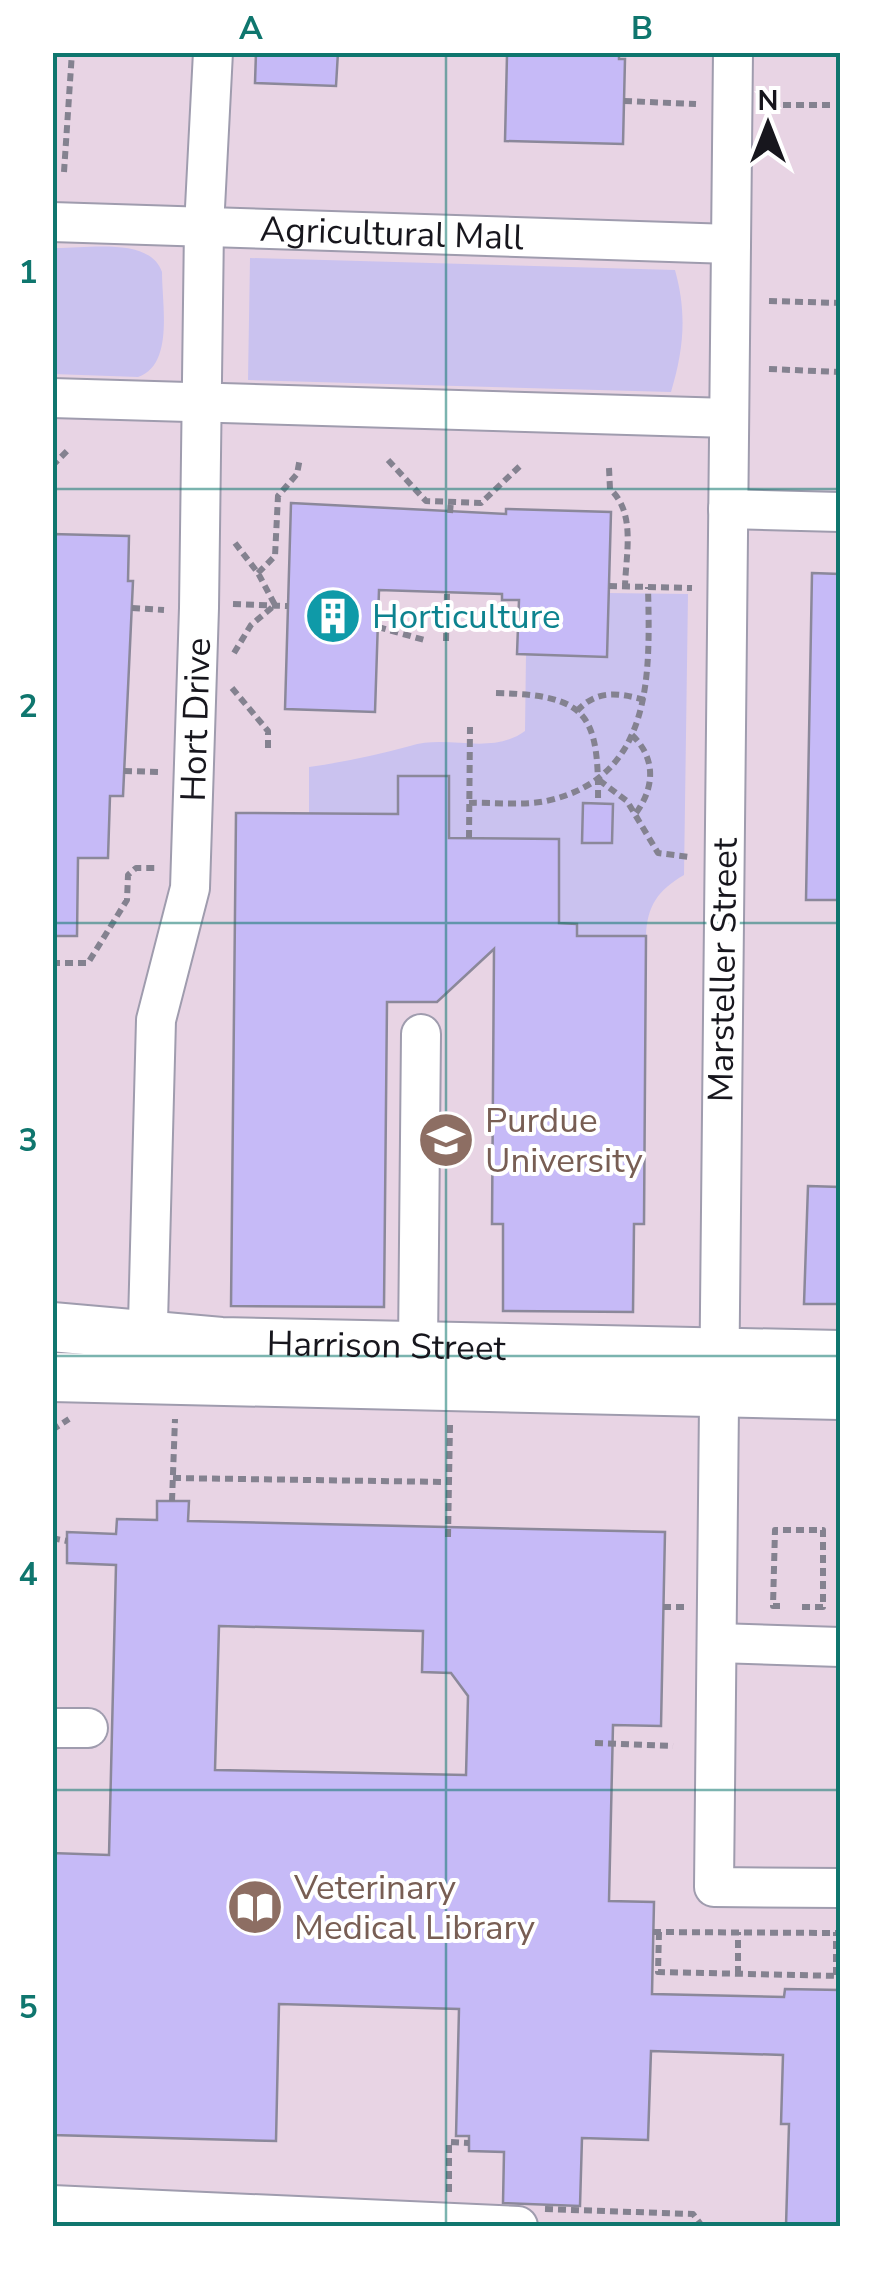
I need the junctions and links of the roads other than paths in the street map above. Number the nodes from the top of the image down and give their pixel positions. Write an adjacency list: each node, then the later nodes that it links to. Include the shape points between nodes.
1 (213, 52): 4 (street, Hort Drive)
2 (733, 52): 5 (street, Marsteller Street)
3 (52, 222): 4 (street, Agricultural Mall)
4 (204, 227): 5 (street, Agricultural Mall); 7 (street, Hort Drive)
5 (731, 244): 8 (street, Marsteller Street)
6 (52, 398): 7 (street)
7 (201, 402): 8 (street); 16 (street, Hort Drive, via 190,888 156,1020)
8 (729, 418): 9 (street, Marsteller Street)
9 (728, 509): 10 (street); 15 (street, Marsteller Street)
10 (840, 512)
11 (420, 1034): 13 (street)
12 (52, 1327): 16 (main road, Harrison Street)
13 (418, 1347): 15 (main road, Harrison Street); 16 (main road, Harrison Street, via 221,1342)
14 (840, 1355): 15 (main road)
15 (718, 1373): 16 (main road, Harrison Street); 18 (main road); 19 (street, Marsteller Street)
16 (156, 1374): 17 (main road, Harrison Street)
17 (52, 1377)
18 (840, 1395)
19 (716, 1643): 20 (street, via 801,1635); 21 (street, Marsteller Street, via 714,1887)
20 (840, 1647)
21 (839, 1888)
22 (52, 2205): 24 (street)
23 (530, 2218): 24 (street)
24 (346, 2222)

